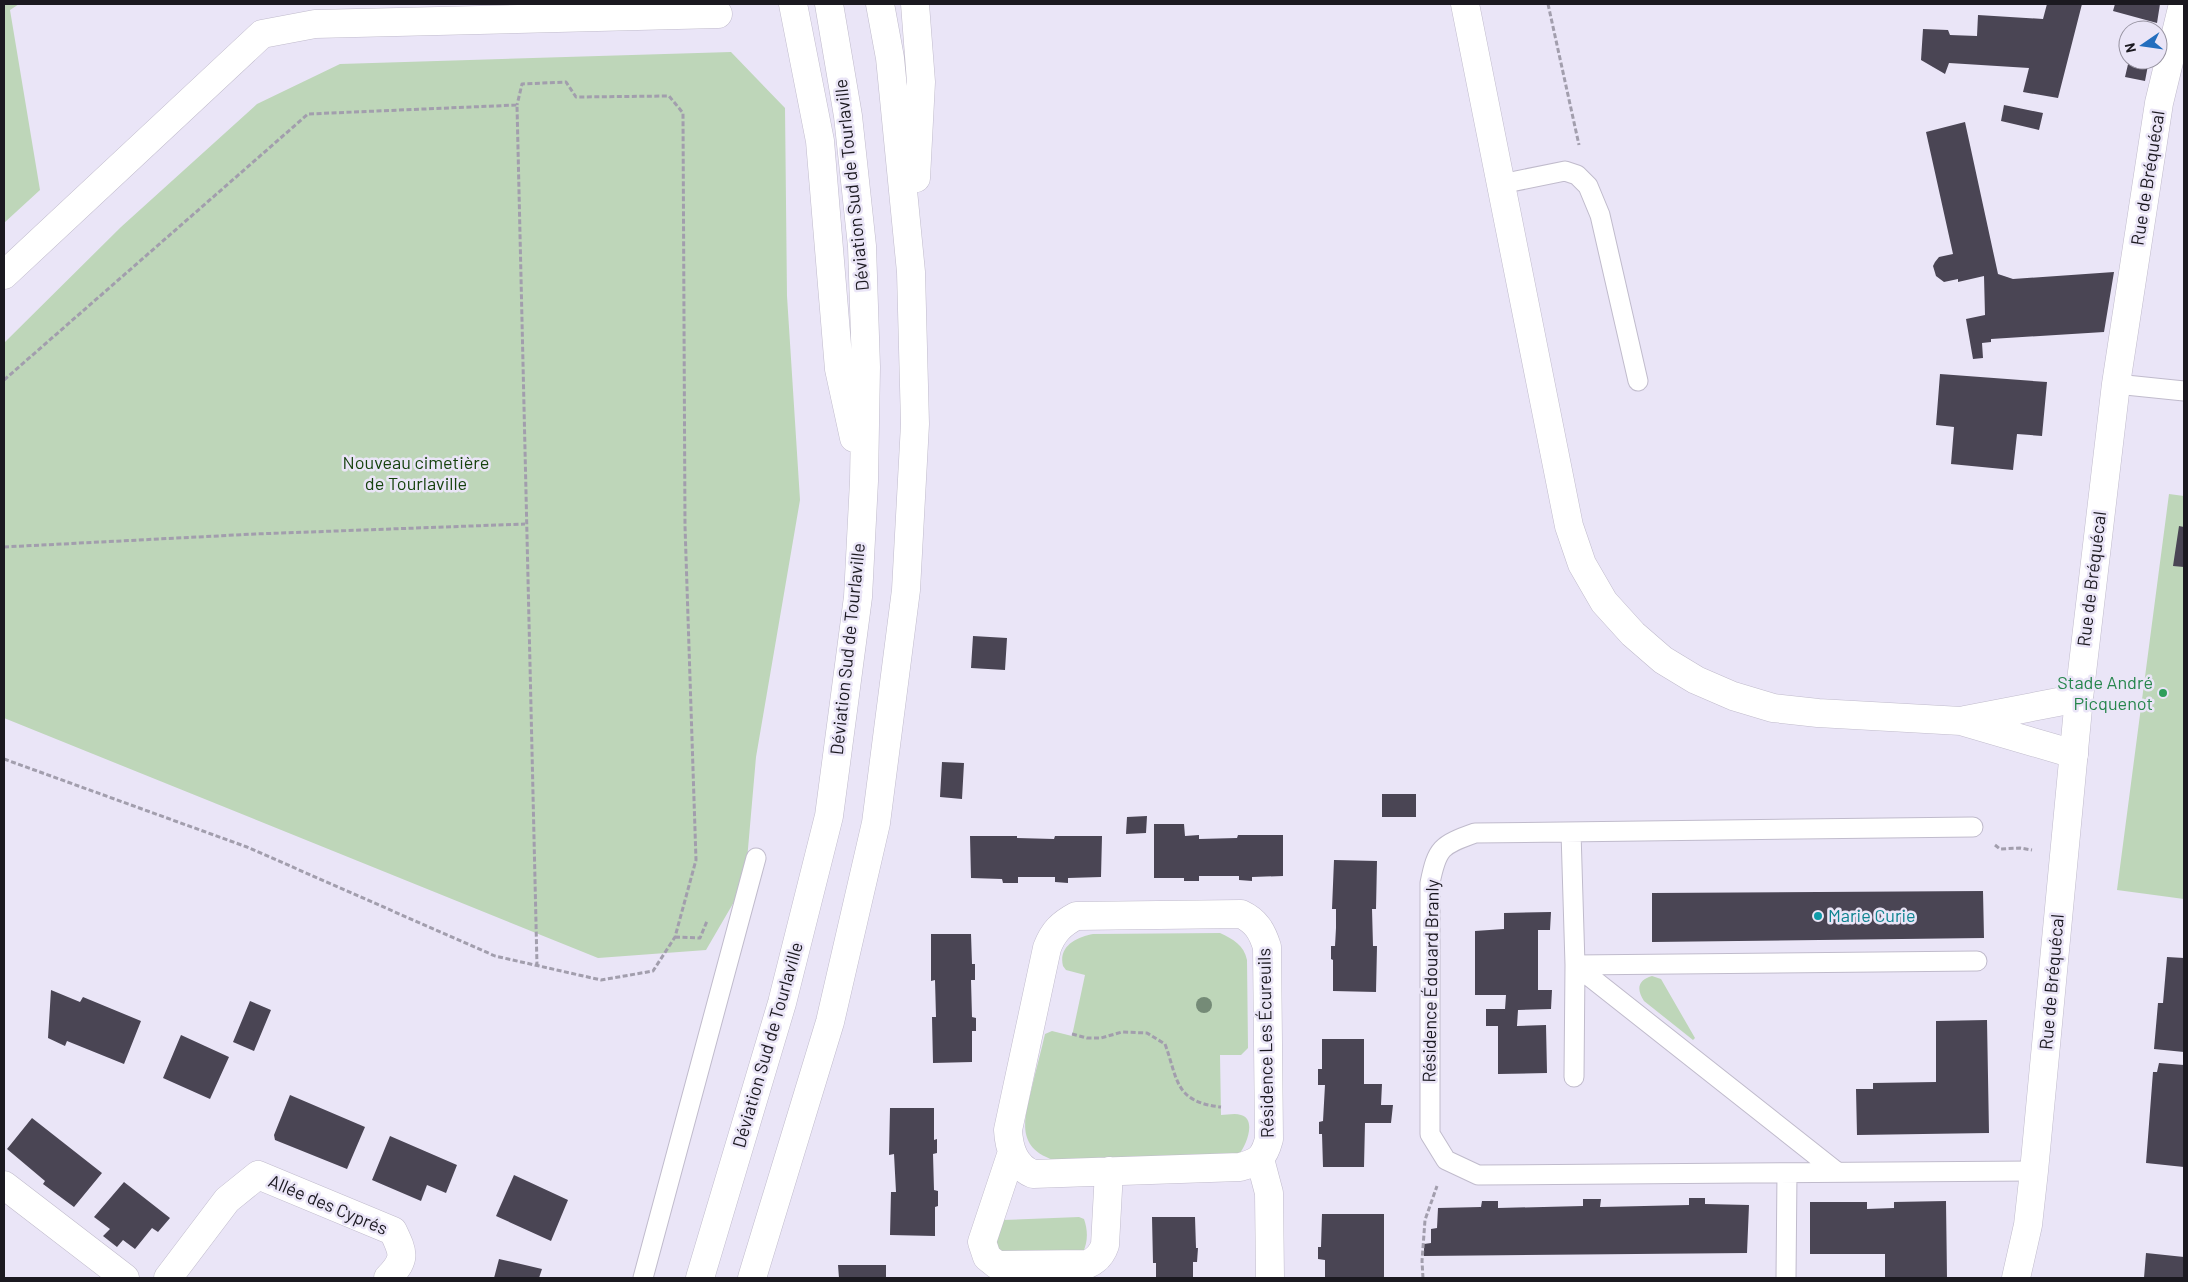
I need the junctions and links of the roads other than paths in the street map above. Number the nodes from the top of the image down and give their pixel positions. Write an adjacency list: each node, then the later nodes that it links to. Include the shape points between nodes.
1 (793, 4): 14 (main road, via 820,141 839,369)
2 (828, 4): 14 (main road, Déviation Sud de Tourlaville, via 848,116 862,246 866,367)
3 (880, 4): 9 (main road, via 890,58)
4 (915, 4): 9 (main road, via 921,82)
5 (1465, 4): 8 (main road)
6 (2183, 4): 12 (main road, Rue de Bréquécal, via 2159,103)
7 (718, 14): 10 (main road, via 315,24 262,34)
8 (1501, 184): 11 (lane, via 1565,171 1578,175 1588,186 1600,215); 16 (main road, via 1569,526 1582,564 1604,602 1663,660 1696,680 1734,696 1773,708 1818,713)
9 (911, 272): 37 (main road, via 915,424 906,590 876,823 830,1022)
10 (4, 275)
11 (1638, 382)
12 (2116, 384): 13 (lane); 15 (main road, Rue de Bréquécal)
13 (2184, 390)
14 (864, 481): 36 (main road, Déviation Sud de Tourlaville, via 858,597 829,816 782,1003)
15 (2078, 698): 16 (main road); 17 (main road, Rue de Bréquécal)
16 (1961, 721): 17 (main road)
17 (2074, 754): 27 (main road, Rue de Bréquécal)
18 (1973, 827): 19 (lane, Résidence Édouard Branly)
19 (1572, 832): 22 (lane); 29 (lane, Résidence Édouard Branly, via 1475,833 1442,848 1434,863 1430,883 1430,1134 1446,1160 1478,1175)
20 (756, 858): 35 (lane)
21 (1977, 961): 22 (lane)
22 (1574, 965): 23 (lane); 28 (lane)
23 (1574, 1077)
24 (1012, 1152): 25 (main road, Résidence Les Écureuils, via 1008,1130 1047,948 1057,929 1076,916 1241,914 1258,926 1267,947 1269,1139); 26 (main road, Résidence Les Écureuils, via 1021,1166 1033,1174); 26 (main road, via 982,1242 987,1257 997,1265 1088,1264 1095,1261 1105,1245)
25 (1260, 1159): 26 (main road, Résidence Les Écureuils, via 1240,1167); 38 (main road, via 1269,1193)
26 (1109, 1171)
27 (2034, 1171): 28 (lane); 40 (main road, Rue de Bréquécal, via 2028,1225)
28 (1837, 1172): 29 (lane)
29 (1787, 1173): 39 (lane)
30 (4, 1185): 31 (main road)
31 (126, 1278)
32 (168, 1278): 33 (main road, Allée des Cyprés); 34 (main road, Allée des Cyprés, via 227,1200 258,1175 393,1231 402,1251 400,1266)
33 (184, 1278)
34 (388, 1278)
35 (643, 1278)
36 (700, 1278)
37 (752, 1278)
38 (1270, 1278)
39 (1786, 1278)
40 (2016, 1278)

